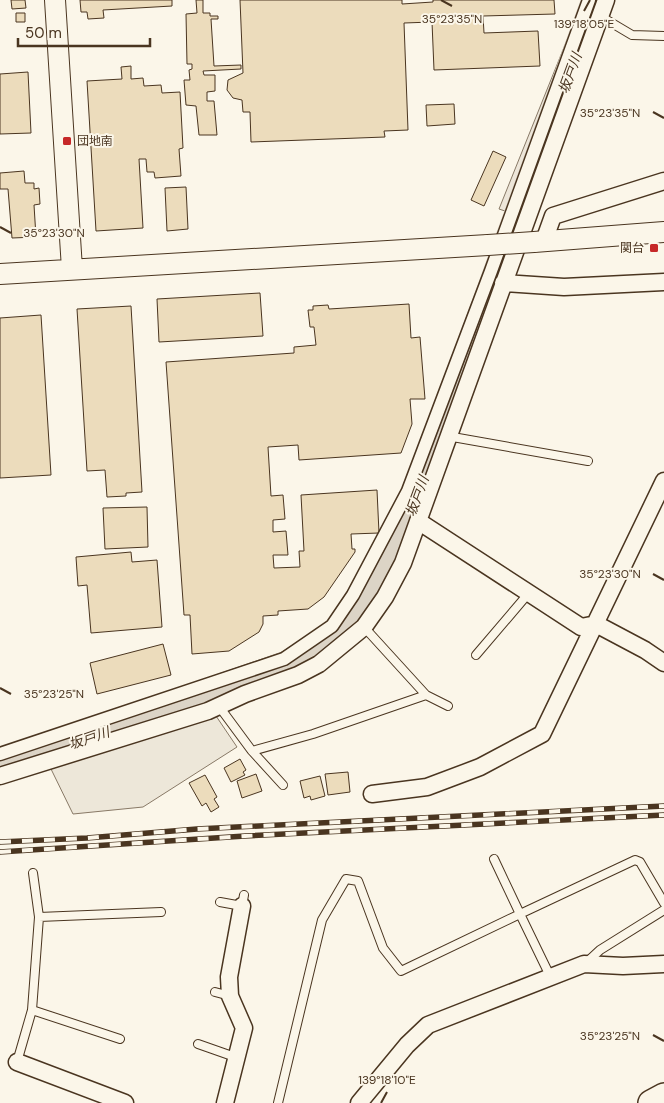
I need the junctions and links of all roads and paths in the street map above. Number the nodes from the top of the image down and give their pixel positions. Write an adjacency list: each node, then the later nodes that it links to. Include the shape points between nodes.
1 (55, 0): 9 (street)
2 (588, 0): 26 (street, via 408,491 353,596 332,626 284,659)
3 (606, 0): 4 (street)
4 (600, 16): 5 (lane, via 632,35); 12 (street)
5 (664, 36)
6 (664, 181): 8 (street, via 553,216)
7 (664, 232): 8 (street)
8 (539, 242): 9 (street, bridge)
9 (72, 269): 10 (street)
10 (0, 274)
11 (664, 282): 12 (street, via 564,287)
12 (503, 283): 13 (street)
13 (447, 436): 14 (lane); 16 (street)
14 (588, 461)
15 (664, 481): 18 (street)
16 (418, 521): 17 (street); 19 (street, via 403,563)
17 (528, 594): 18 (street, via 581,627); 20 (lane)
18 (596, 624): 21 (street); 29 (street, via 542,734 480,767 427,787)
19 (364, 627): 22 (lane); 23 (street, via 319,664)
20 (476, 656)
21 (664, 663)
22 (426, 695): 24 (lane); 25 (lane, via 313,734)
23 (218, 705): 25 (lane); 27 (street, via 208,711)
24 (448, 706)
25 (252, 751): 28 (lane)
26 (0, 753): 27 (street)
27 (4, 775)
28 (283, 785)
29 (372, 794)
30 (494, 859): 37 (lane)
31 (32, 873): 38 (lane)
32 (243, 900): 33 (lane); 45 (street, via 229,977 222,994 244,1028)
33 (220, 902)
34 (664, 904): 37 (lane, via 640,862 635,860)
35 (664, 910): 39 (lane, via 600,950)
36 (161, 912): 38 (lane)
37 (520, 914): 41 (lane); 50 (lane, via 402,971 383,948 358,880 346,880 322,920)
38 (39, 917): 42 (lane)
39 (584, 964): 40 (street); 41 (street)
40 (664, 964)
41 (551, 978): 51 (street, via 428,1025)
42 (32, 1010): 43 (lane); 46 (lane)
43 (120, 1039)
44 (198, 1044): 45 (lane)
45 (235, 1058): 49 (street)
46 (17, 1062): 48 (street)
47 (664, 1096): 52 (main road)
48 (125, 1103)
49 (225, 1103)
50 (278, 1103)
51 (359, 1103)
52 (651, 1103)

